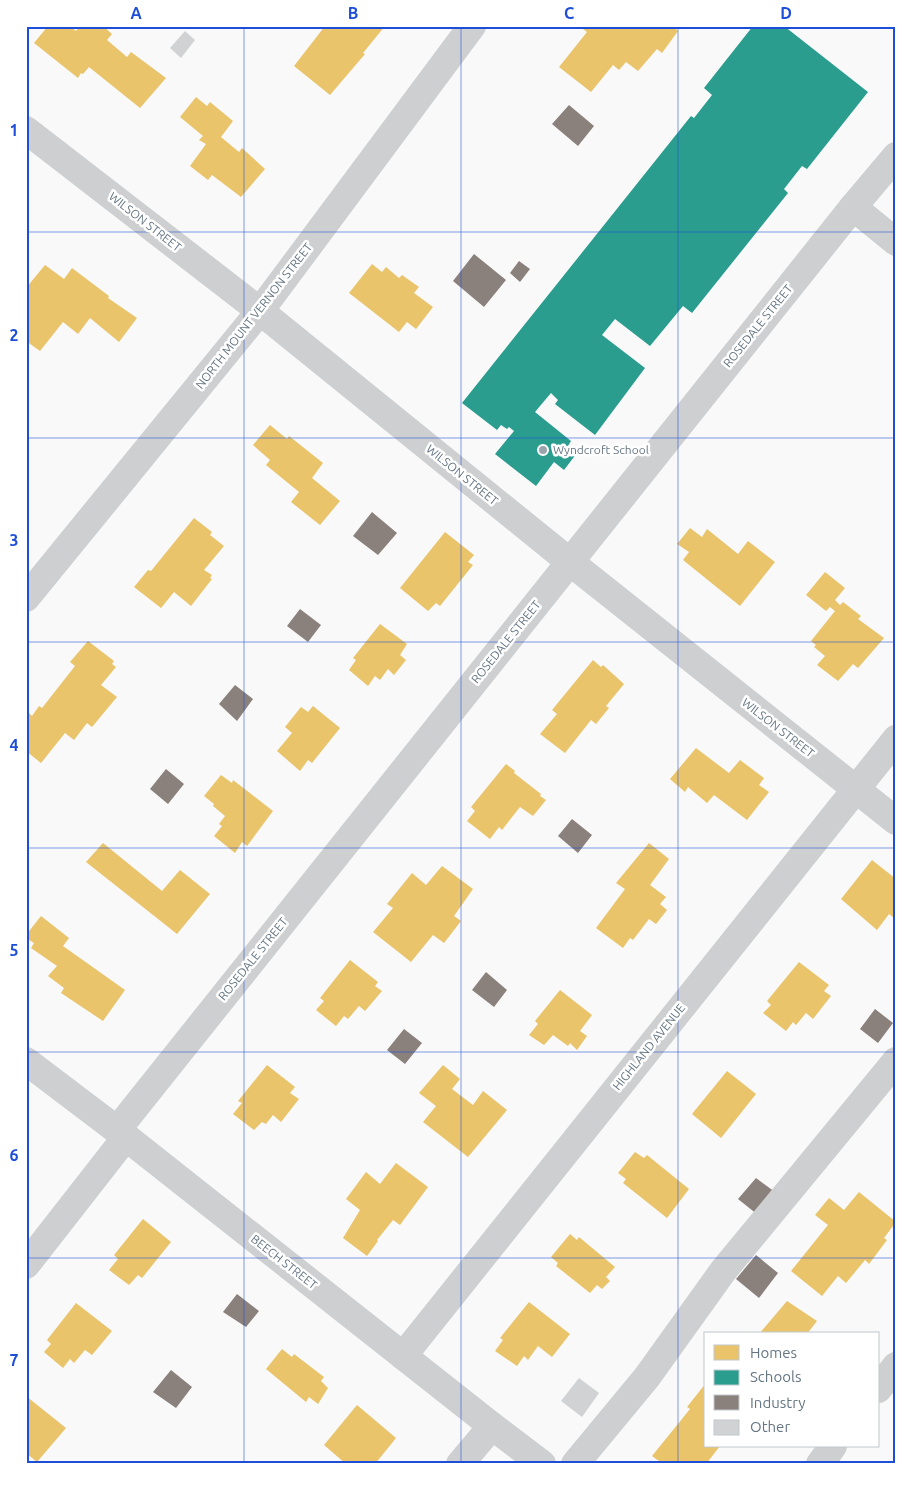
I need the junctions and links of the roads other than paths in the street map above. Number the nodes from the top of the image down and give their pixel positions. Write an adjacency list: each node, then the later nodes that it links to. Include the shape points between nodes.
1 (472, 26): 6 (street, NORTH MOUNT VERNON STREET)
2 (26, 130): 6 (street, WILSON STREET)
3 (896, 156): 4 (street, ROSEDALE STREET)
4 (853, 207): 5 (street); 7 (street, ROSEDALE STREET)
5 (896, 242)
6 (260, 311): 7 (street, WILSON STREET); 8 (street, NORTH MOUNT VERNON STREET)
7 (570, 562): 10 (street, WILSON STREET); 14 (street, ROSEDALE STREET)
8 (26, 598)
9 (896, 738): 10 (street, HIGHLAND AVENUE)
10 (855, 789): 11 (street, WILSON STREET); 16 (street, HIGHLAND AVENUE)
11 (896, 821)
12 (26, 1061): 14 (street, BEECH STREET)
13 (896, 1061): 23 (street, via 723,1271 647,1377)
14 (121, 1134): 15 (street, ROSEDALE STREET); 16 (street, BEECH STREET)
15 (26, 1265)
16 (403, 1356): 19 (street, BEECH STREET)
17 (896, 1366): 18 (street)
18 (880, 1386)
19 (492, 1426): 21 (street); 22 (street, BEECH STREET)
20 (832, 1448): 24 (street)
21 (460, 1464)
22 (542, 1464)
23 (575, 1464)
24 (820, 1464)

